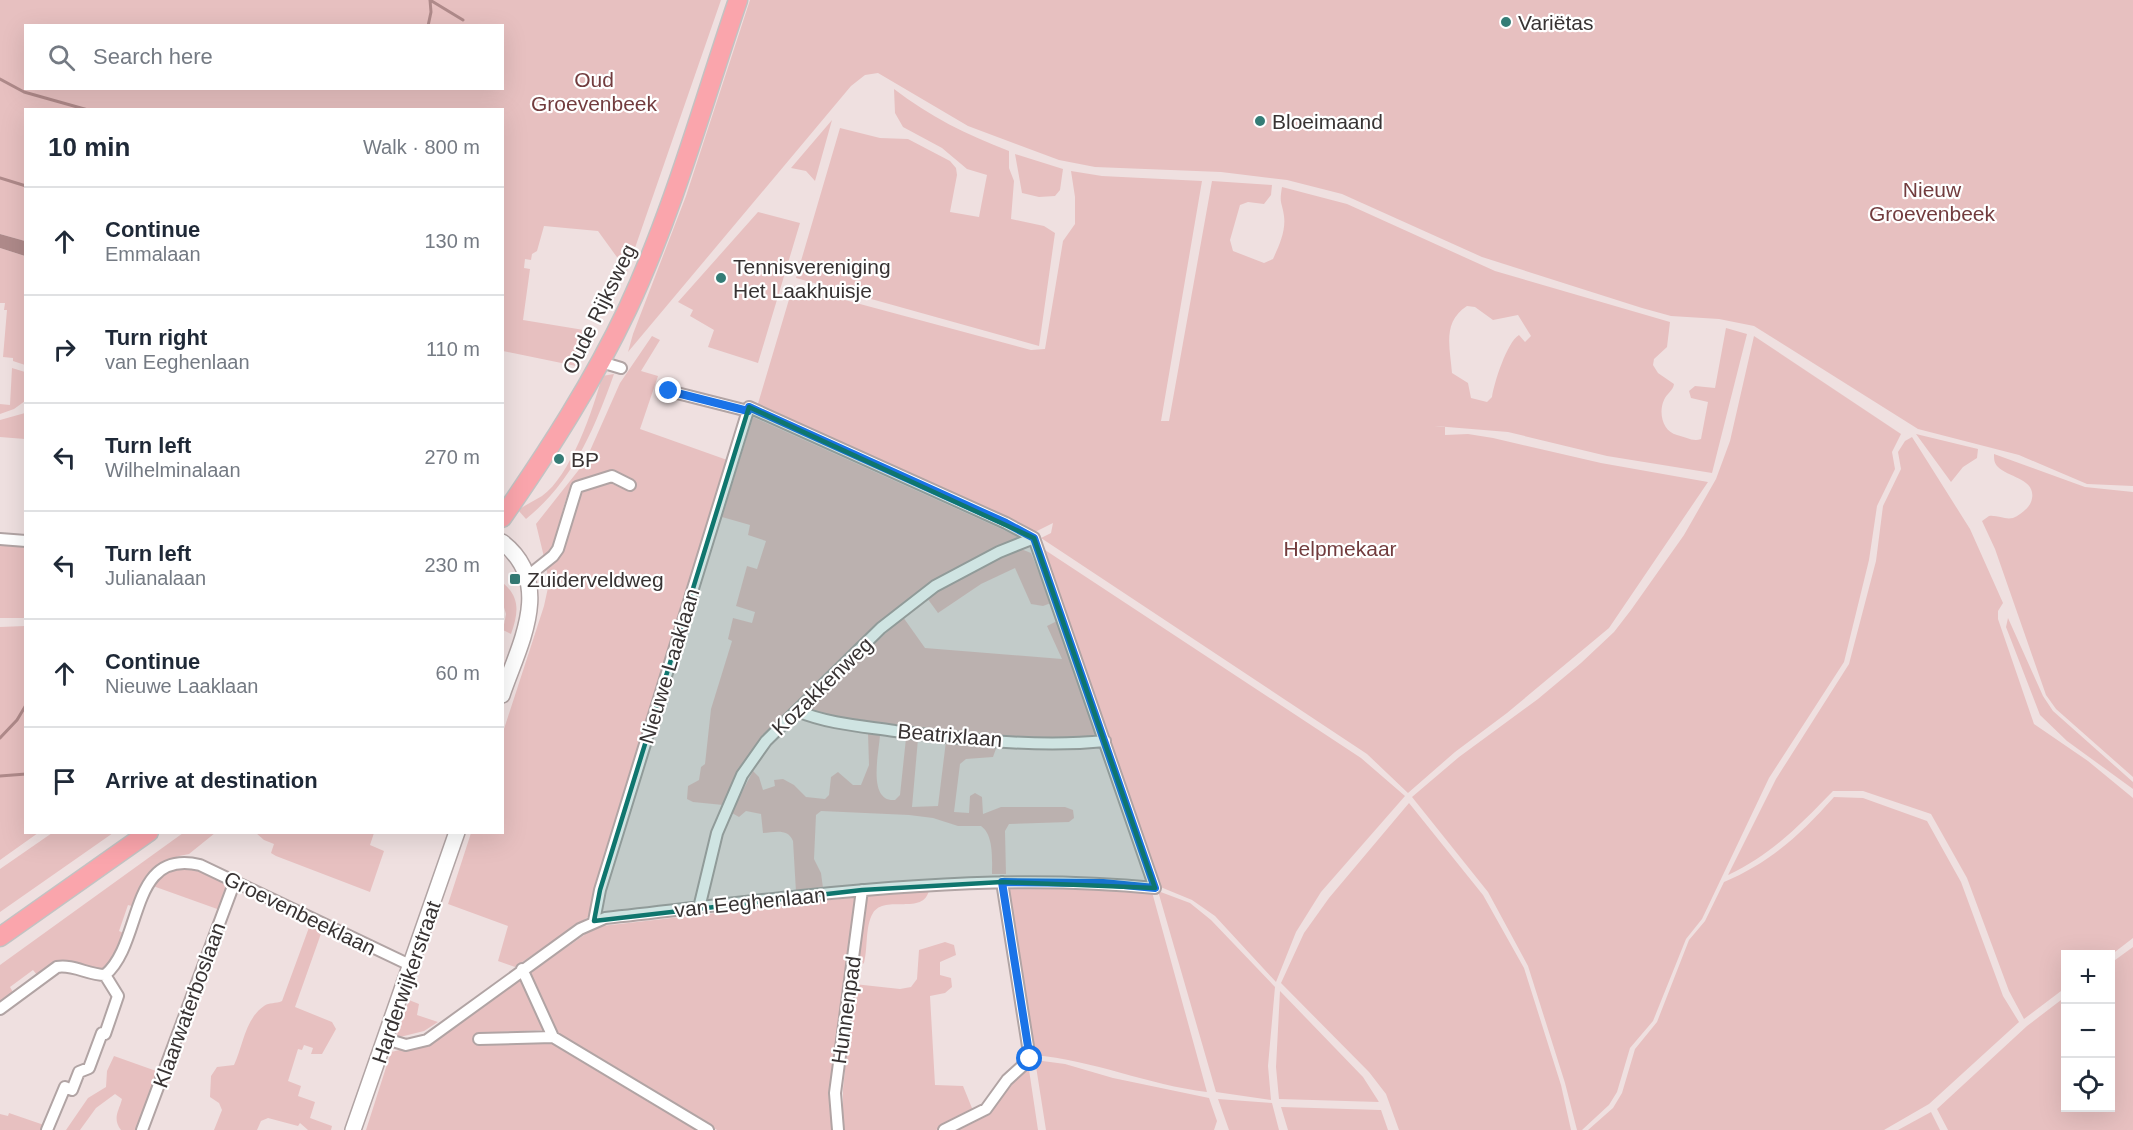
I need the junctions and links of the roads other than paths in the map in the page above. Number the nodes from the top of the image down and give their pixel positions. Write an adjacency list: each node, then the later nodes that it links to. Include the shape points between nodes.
1 (738, 0): 2 (main road, Oude Rijksweg, via 674,196)
2 (601, 362): 3 (street); 7 (main road, Oude Rijksweg)
3 (621, 368)
4 (669, 391): 5 (street)
5 (748, 409): 8 (street); 22 (street, Nieuwe Laaklaan, via 600,890)
6 (630, 485): 12 (street, via 612,476 577,487 558,549)
7 (504, 515)
8 (1034, 538): 14 (street, Kozakkenweg, via 935,586 881,628); 15 (street)
9 (0, 539): 10 (street)
10 (24, 540)
11 (504, 544): 12 (main road, via 522,562)
12 (528, 576): 13 (main road, via 531,614)
13 (504, 689)
14 (797, 711): 15 (street, Beatrixlaan, via 822,721 929,735 1012,741); 21 (street, Kozakkenweg, via 766,741 742,775 717,832)
15 (1105, 741): 19 (street, van Eeghenlaan, via 1155,888)
16 (146, 834): 23 (main road)
17 (456, 834): 24 (main road, Harderwijkerstraat)
18 (235, 881): 24 (street, Groevenbeeklaan); 26 (street, Groevenbeeklaan, via 188,862 168,865 151,878 121,955); 32 (street, Klaarwaterboslaan)
19 (1002, 882): 20 (street, van Eeghenlaan); 36 (street, via 1030,1059 1007,1080 986,1109)
20 (862, 890): 21 (street, van Eeghenlaan); 35 (street, Hunnenpad, via 835,1093)
21 (699, 908): 22 (street, van Eeghenlaan)
22 (594, 921): 25 (street, van Eeghenlaan)
23 (0, 937)
24 (412, 966): 30 (main road, Harderwijkerstraat)
25 (522, 969): 28 (street); 30 (street, van Eeghenlaan, via 427,1040 406,1044)
26 (105, 975): 27 (street, via 57,967); 31 (street, via 118,996 105,1034 102,1033 89,1068 79,1072 72,1090 65,1087)
27 (0, 1009)
28 (553, 1037): 29 (street); 34 (street)
29 (479, 1038)
30 (386, 1039): 33 (main road, Harderwijkerstraat)
31 (47, 1130)
32 (142, 1130)
33 (353, 1130)
34 (708, 1130)
35 (838, 1130)
36 (944, 1130)

